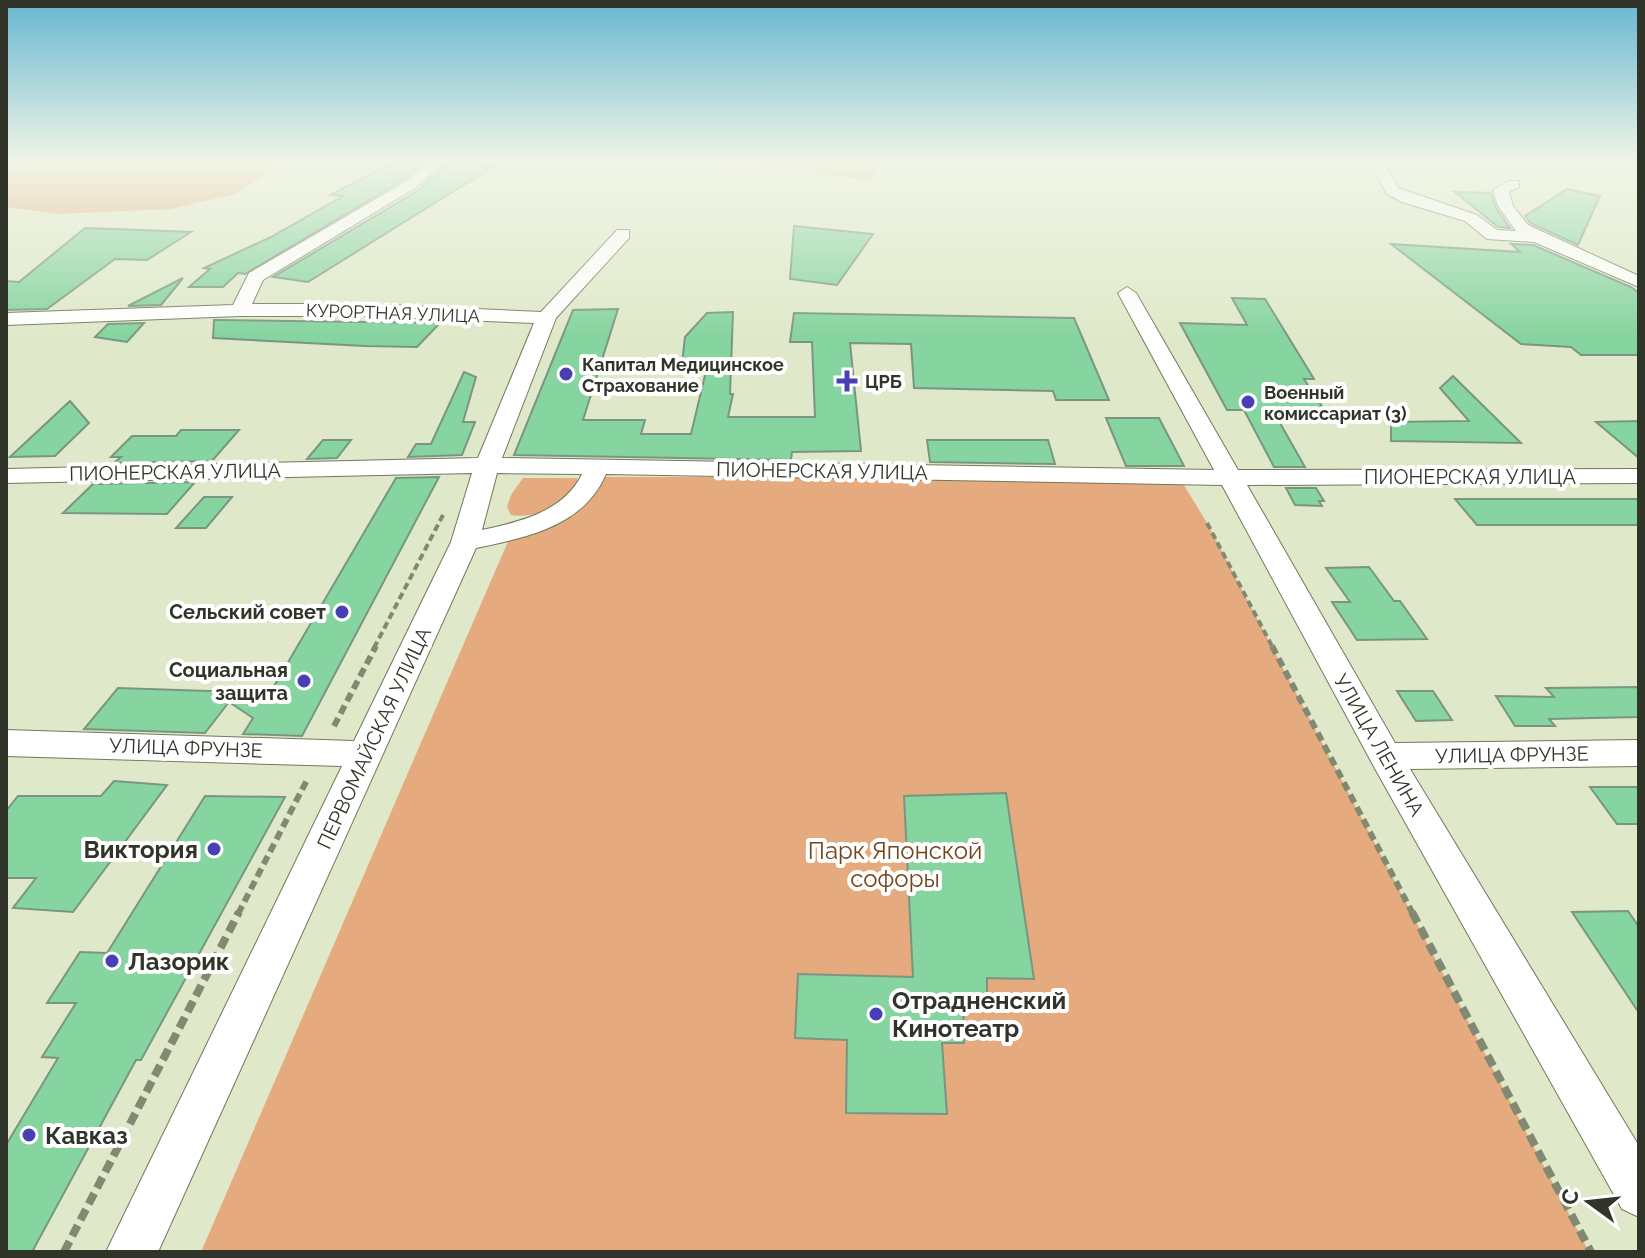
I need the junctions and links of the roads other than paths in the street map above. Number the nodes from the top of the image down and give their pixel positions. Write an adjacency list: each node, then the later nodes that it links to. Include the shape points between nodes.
1 (352, 220): 8 (street, via 255,277)
2 (1473, 220): 5 (street, via 1493,235)
3 (1514, 220): 5 (street)
4 (623, 234): 9 (street, ПЕРВОМАЙСКАЯ УЛИЦА)
5 (1534, 237): 6 (street)
6 (1639, 282)
7 (1127, 293): 15 (street, УЛИЦА ЛЕНИНА)
8 (240, 310): 9 (street, КУРОРТНАЯ УЛИЦА); 10 (street, КУРОРТНАЯ УЛИЦА)
9 (546, 318): 11 (street, ПЕРВОМАЙСКАЯ УЛИЦА)
10 (6, 319)
11 (487, 465): 12 (street, ПИОНЕРСКАЯ УЛИЦА); 13 (street, ПИОНЕРСКАЯ УЛИЦА); 16 (street, ПЕРВОМАЙСКАЯ УЛИЦА)
12 (597, 467): 15 (street, ПИОНЕРСКАЯ УЛИЦА); 16 (street, via 591,487 564,513)
13 (6, 476)
14 (1639, 476): 15 (street, ПИОНЕРСКАЯ УЛИЦА)
15 (1227, 478): 20 (street, УЛИЦА ЛЕНИНА)
16 (465, 542): 19 (street, ПЕРВОМАЙСКАЯ УЛИЦА)
17 (6, 743): 19 (street, УЛИЦА ФРУНЗЕ)
18 (1639, 753): 20 (street, УЛИЦА ФРУНЗЕ)
19 (366, 754): 22 (street, ПЕРВОМАЙСКАЯ УЛИЦА)
20 (1385, 756): 21 (street, УЛИЦА ЛЕНИНА)
21 (1639, 1192)
22 (132, 1252)

